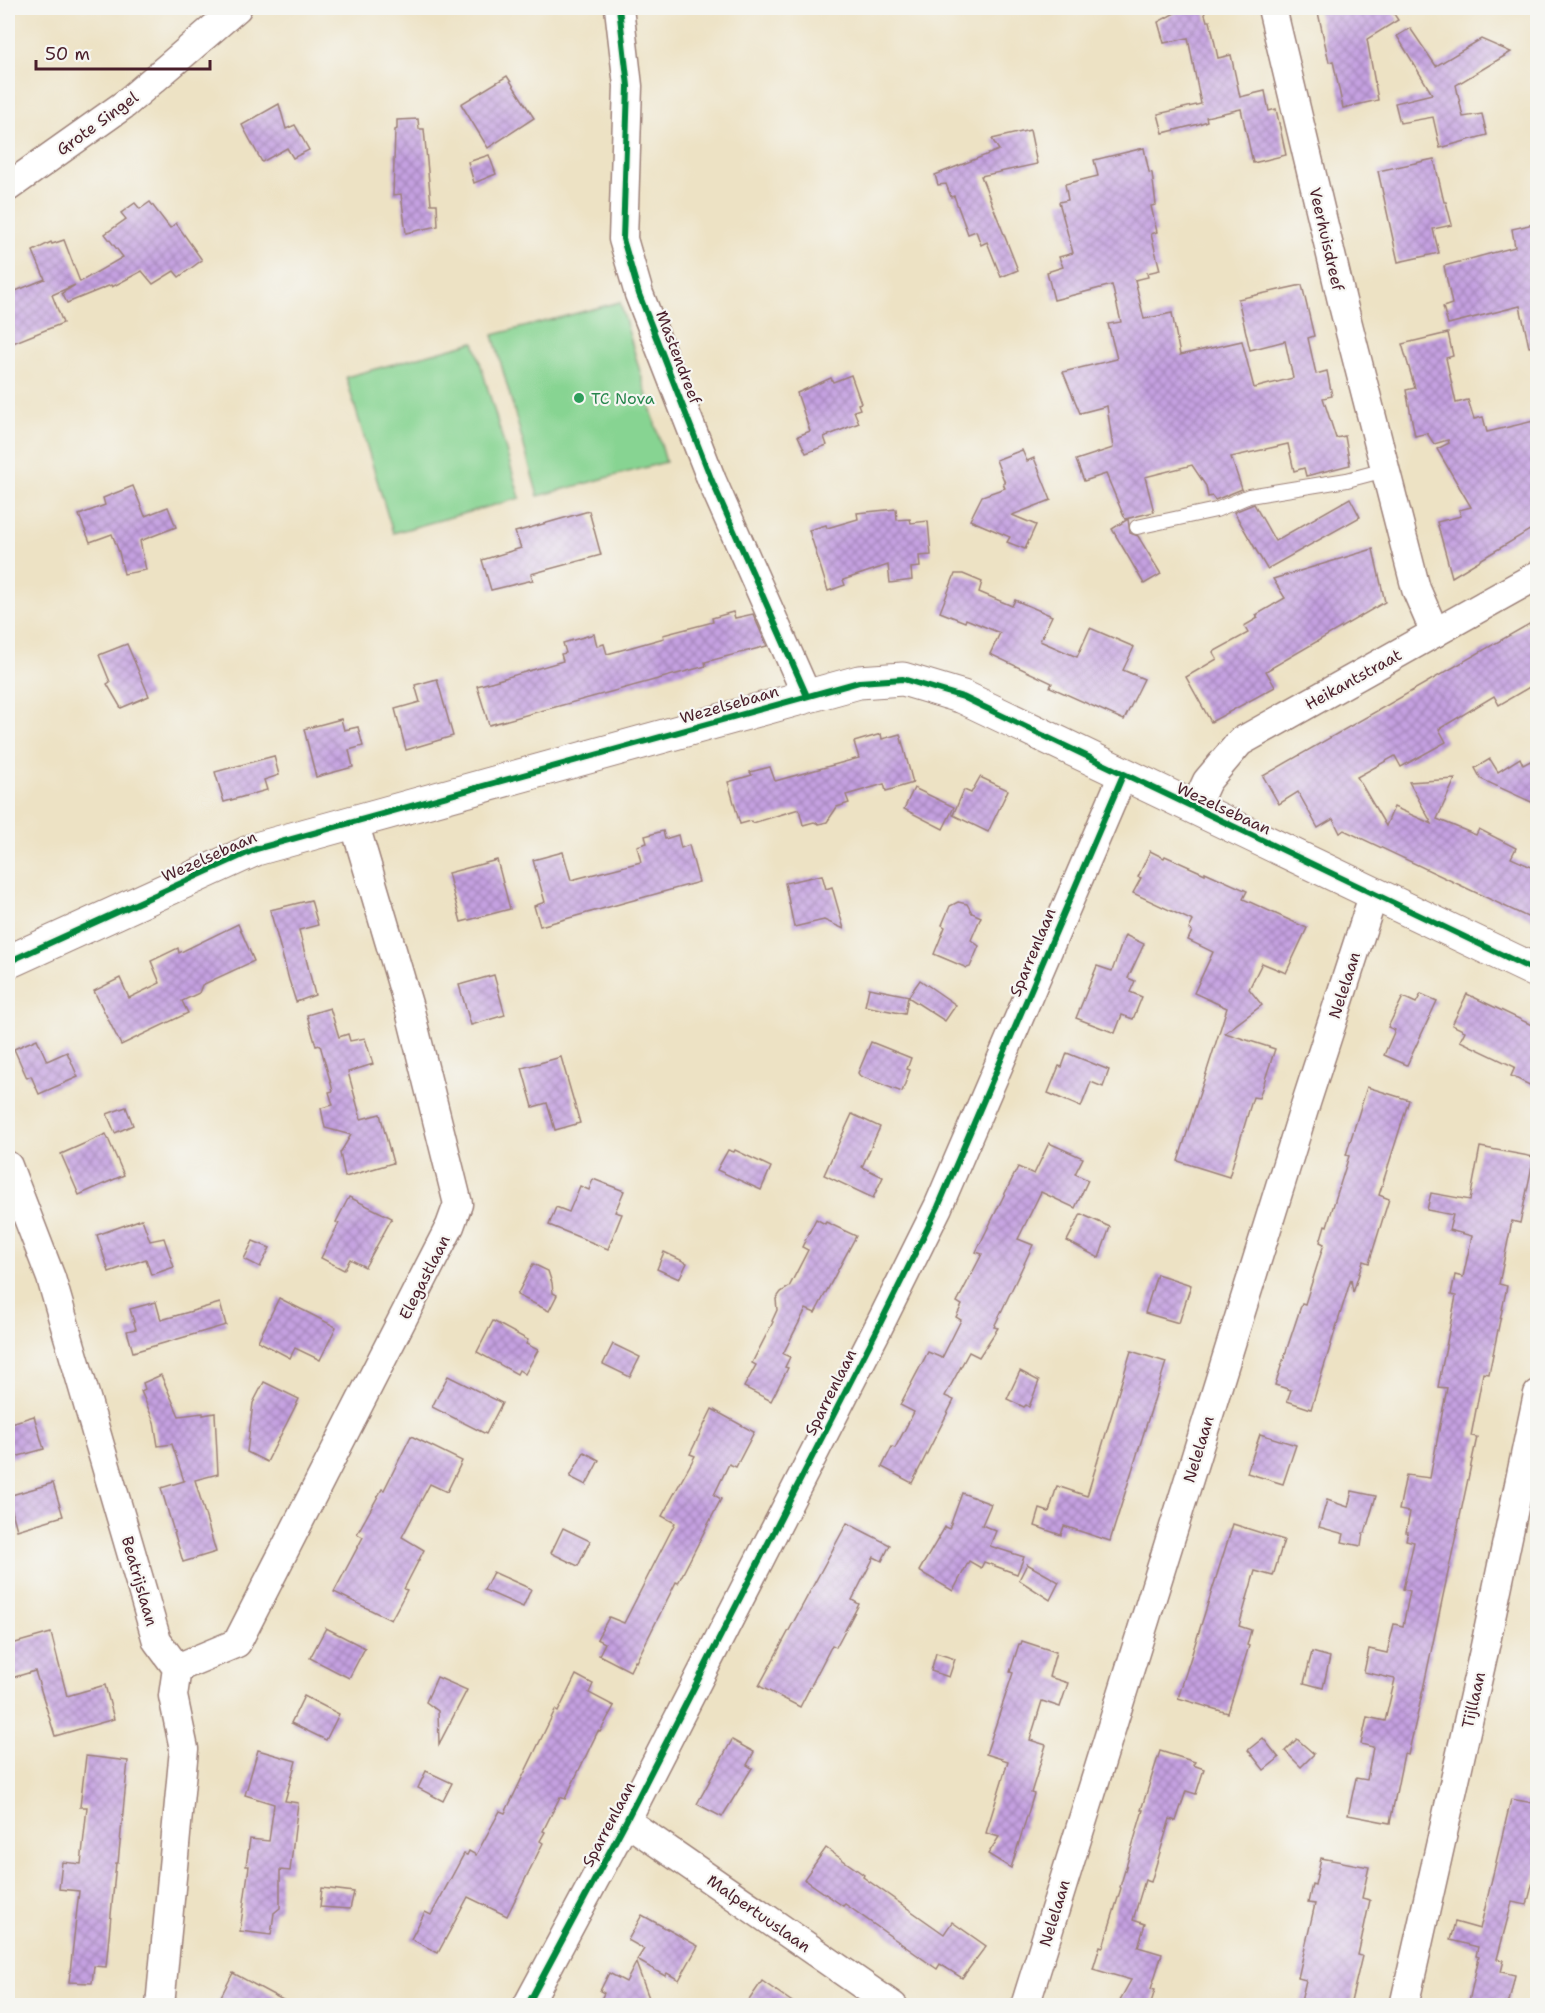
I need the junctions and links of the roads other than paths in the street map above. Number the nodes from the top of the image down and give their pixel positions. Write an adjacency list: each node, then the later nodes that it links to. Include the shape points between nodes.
1 (237, 8): 4 (street, Grote Singel, via 125,104)
2 (619, 8): 9 (street, Mastendreef, via 628,86 623,239 639,294 712,480)
3 (1272, 8): 5 (street, Veerhuisdreef)
4 (8, 187)
5 (1385, 470): 6 (lane, via 1249,496 1216,510); 8 (street, Veerhuisdreef, via 1416,589)
6 (1137, 527)
7 (1538, 575): 8 (street, Heikantstraat)
8 (1435, 633): 11 (street, Heikantstraat, via 1240,742 1207,781)
9 (807, 696): 10 (street, Wezelsebaan, via 859,682 903,679 963,697); 12 (street, Wezelsebaan)
10 (1123, 775): 11 (street, Wezelsebaan); 19 (street, Sparrenlaan, via 938,1207)
11 (1194, 809): 13 (street, Wezelsebaan)
12 (354, 822): 14 (street, Wezelsebaan, via 256,849); 18 (street, Elegastlaan, via 410,1011 458,1204 237,1643)
13 (1374, 893): 15 (street, Wezelsebaan); 23 (street, Nelelaan)
14 (8, 962)
15 (1538, 972)
16 (8, 1166): 18 (street, Beatrijslaan, via 51,1278 157,1641)
17 (1538, 1394): 24 (street, Tijllaan)
18 (177, 1668): 20 (street, via 173,1696 184,1749)
19 (626, 1821): 21 (street, Sparrenlaan); 22 (street, Malpertuuslaan)
20 (160, 2006)
21 (527, 2006)
22 (893, 2006)
23 (1025, 2006)
24 (1404, 2006)

